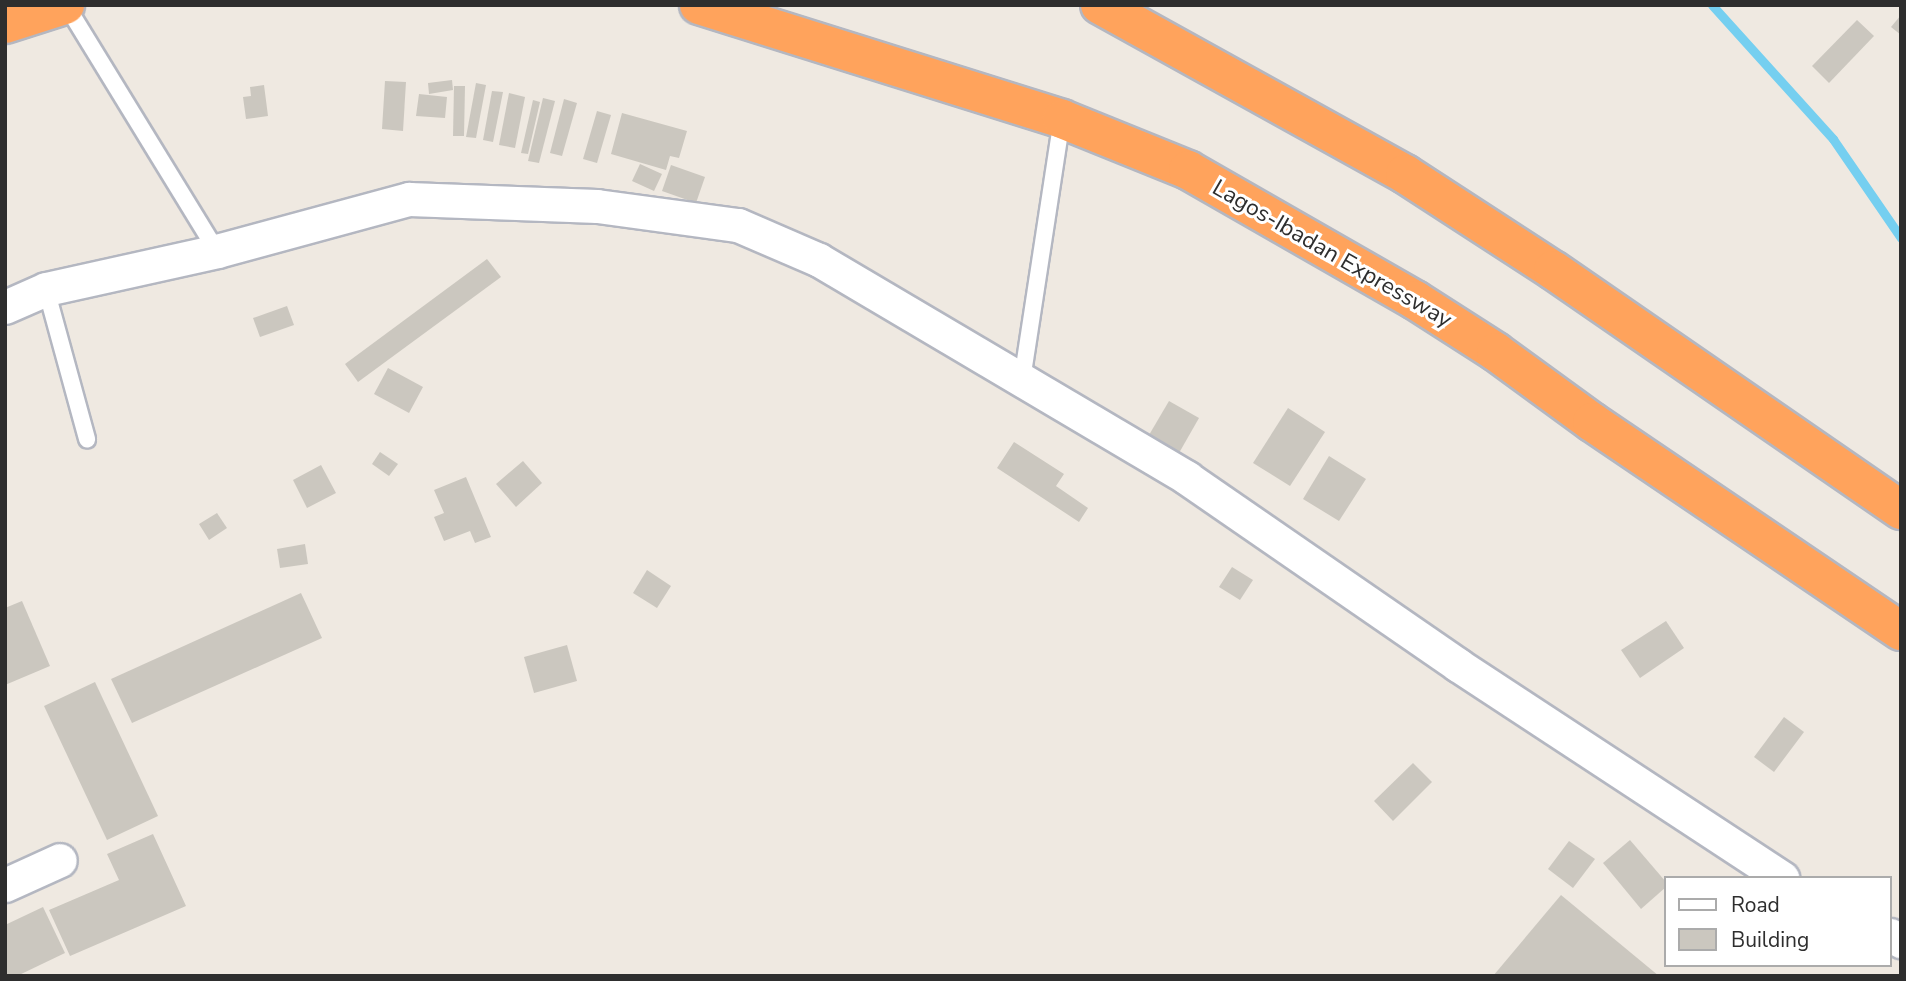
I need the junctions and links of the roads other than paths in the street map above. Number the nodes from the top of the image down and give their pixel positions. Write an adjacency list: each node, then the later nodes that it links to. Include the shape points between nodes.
1 (65, 5): 4 (highway); 6 (lane)
2 (699, 5): 5 (highway, Lagos-Ibadan Expressway)
3 (1100, 5): 11 (highway, via 1405,174 1553,270)
4 (5, 24)
5 (1062, 119): 9 (lane); 12 (highway, Lagos-Ibadan Expressway, via 1188,170 1415,300)
6 (217, 251): 7 (street); 9 (street, via 409,199 597,206 738,225 819,260)
7 (46, 289): 8 (street); 10 (lane)
8 (5, 307)
9 (1022, 380): 14 (street, via 1187,478 1458,665)
10 (87, 439)
11 (1901, 510)
12 (1901, 631)
13 (60, 860): 15 (street)
14 (1779, 876)
15 (5, 885)

